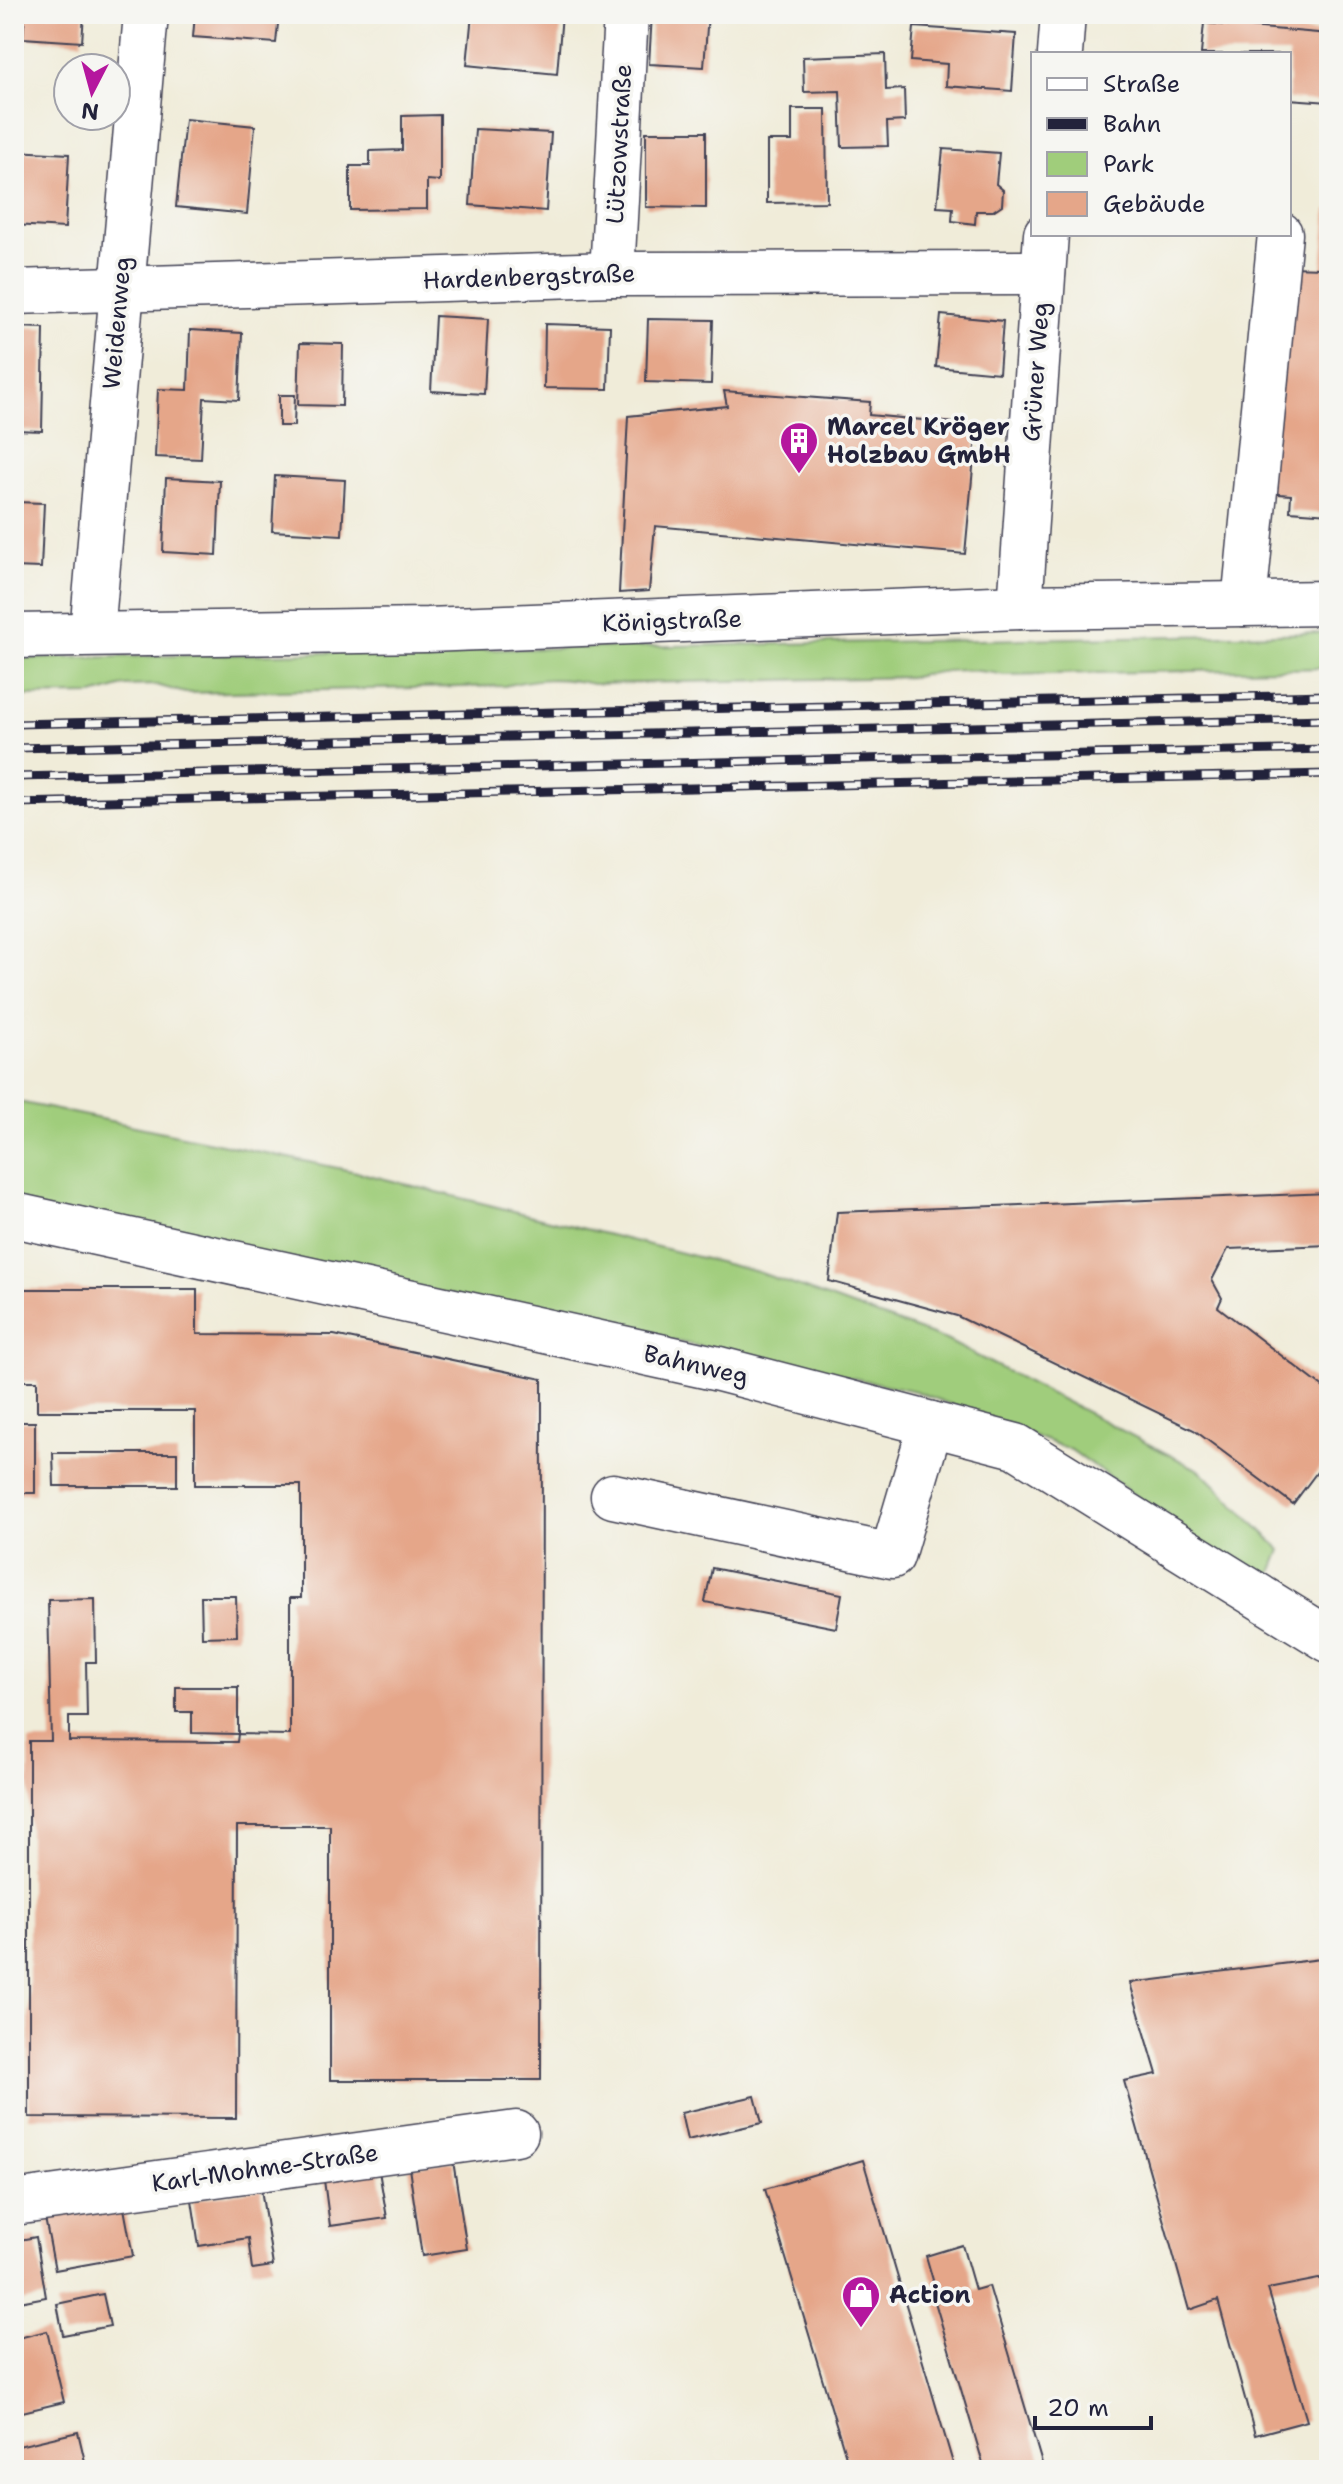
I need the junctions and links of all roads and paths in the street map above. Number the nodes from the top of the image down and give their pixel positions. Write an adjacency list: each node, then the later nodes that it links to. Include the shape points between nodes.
1 (146, 14): 8 (street, Weidenweg)
2 (626, 14): 7 (street, Lützowstraße)
3 (1063, 14): 4 (street)
4 (1060, 52)
5 (1280, 236): 11 (street)
6 (1045, 254): 7 (street, Hardenbergstraße); 12 (street, Grüner Weg)
7 (612, 274): 8 (street, Hardenbergstraße)
8 (120, 290): 9 (street, Hardenbergstraße); 13 (street, Weidenweg)
9 (14, 292)
10 (1329, 603): 11 (street, Königstraße)
11 (1244, 604): 12 (street, Königstraße)
12 (1020, 607): 13 (street, Königstraße, via 427,630)
13 (92, 633): 14 (street, Königstraße)
14 (14, 636)
15 (14, 1215): 16 (street, Bahnweg, via 719,1369)
16 (931, 1424): 17 (street, via 892,1556); 18 (street, Bahnweg, via 1016,1446)
17 (613, 1496)
18 (1329, 1640)
19 (516, 2133): 20 (street, Karl-Mohme-Straße)
20 (14, 2203)

